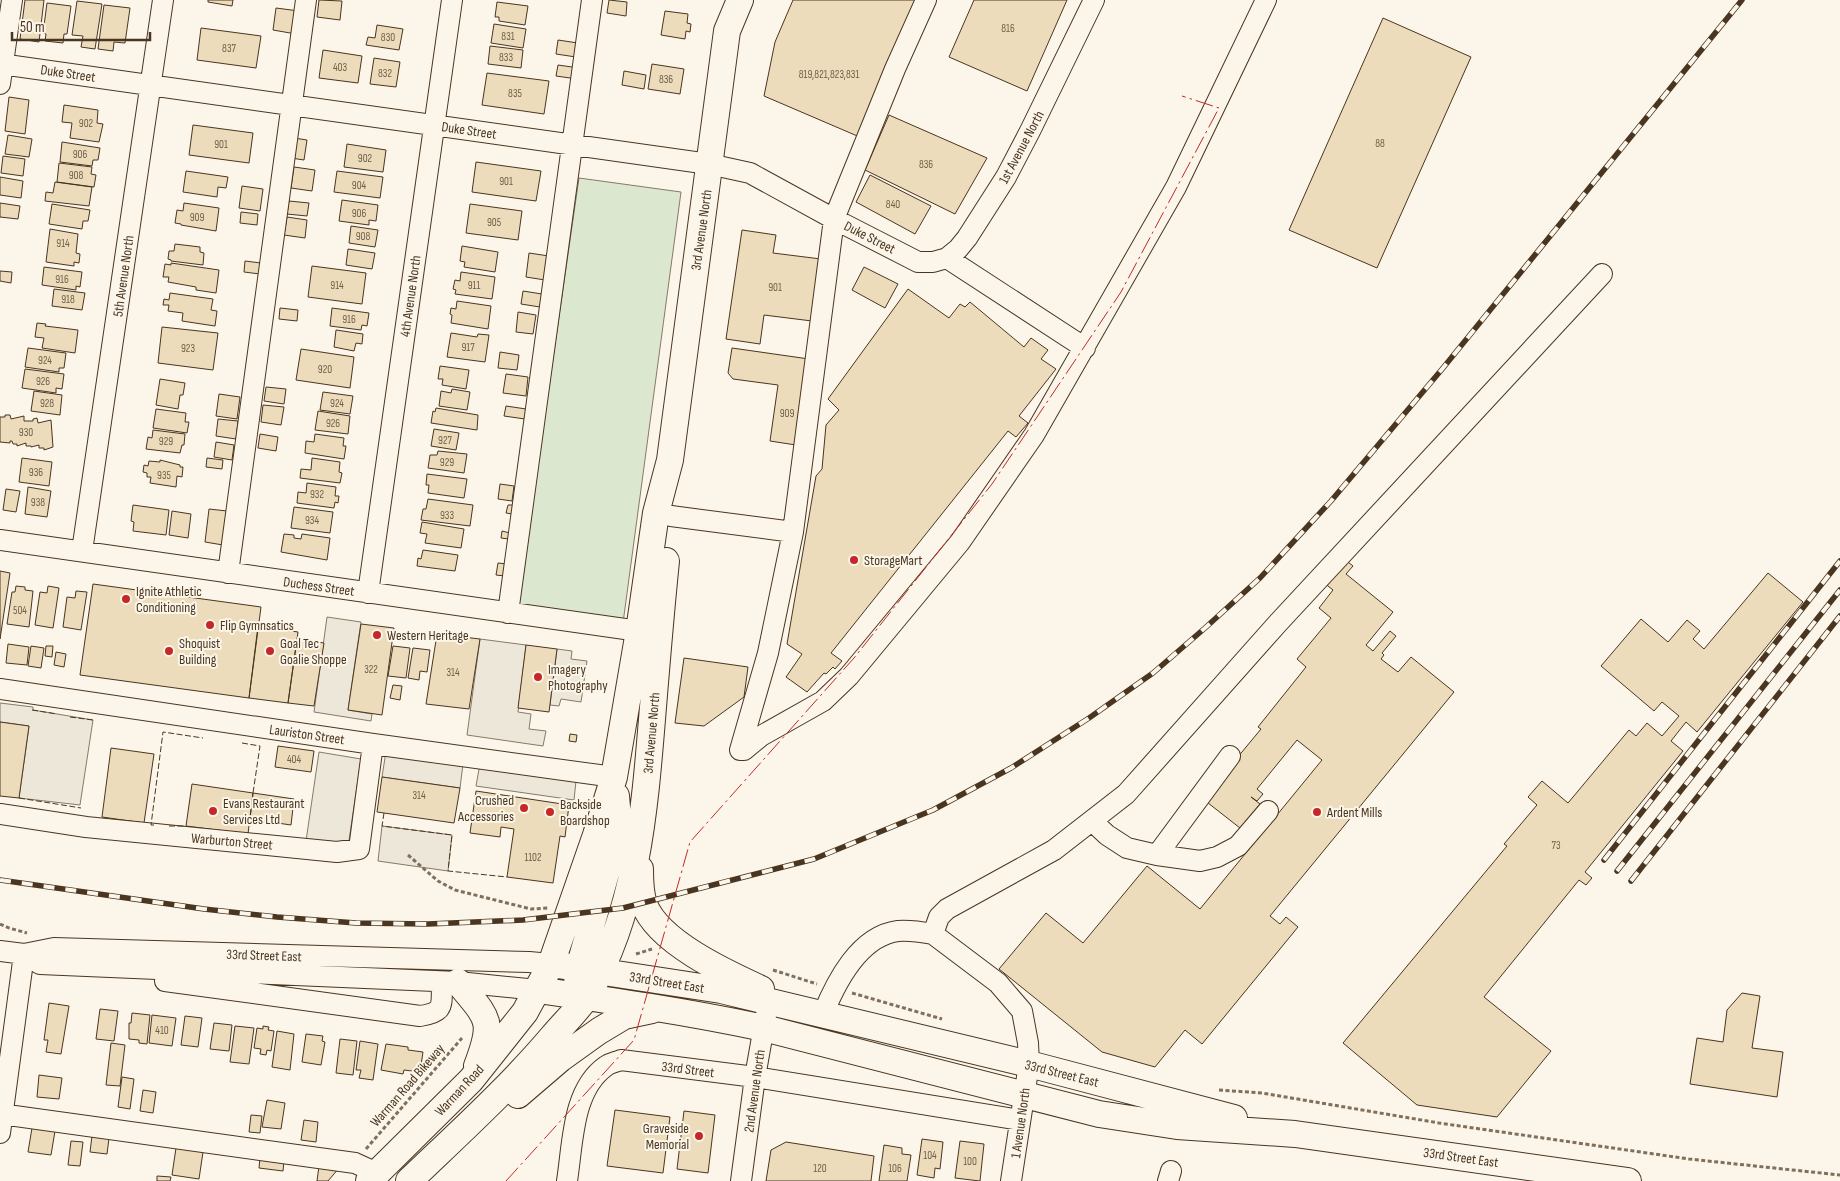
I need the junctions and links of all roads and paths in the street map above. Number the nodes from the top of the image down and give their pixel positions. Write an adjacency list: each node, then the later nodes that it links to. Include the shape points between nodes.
1 (12, 0): 12 (street)
2 (163, 0): 14 (street, 5th Avenue North)
3 (306, 0): 15 (street)
4 (452, 0): 16 (street, 4th Avenue North)
5 (592, 0): 17 (street)
6 (731, 0): 11 (street, 3rd Avenue North)
7 (740, 0): 11 (main road)
8 (926, 0): 19 (street)
9 (1094, 0): 20 (street, 1st Avenue North, via 1006,177 967,238)
10 (1266, 0): 22 (street, via 1176,187)
11 (727, 31): 18 (main road, 3rd Avenue North)
12 (1, 64): 13 (street); 14 (street, Duke Street)
13 (0, 84)
14 (151, 85): 15 (street, Duke Street); 27 (street, 5th Avenue North)
15 (291, 105): 16 (street, Duke Street); 28 (street)
16 (434, 125): 17 (street, Duke Street); 29 (street, 4th Avenue North)
17 (571, 145): 18 (street, Duke Street); 30 (street)
18 (709, 164): 19 (street, Duke Street, via 750,173); 23 (main road, 3rd Avenue North)
19 (834, 219): 20 (street, Duke Street, via 918,262); 25 (street)
20 (947, 258): 22 (street)
21 (1602, 274): 39 (street, via 1285,616 1126,794)
22 (1084, 348): 25 (street, via 1034,435 960,542 849,676 823,701 740,750 768,653)
23 (670, 460): 24 (main road, 3rd Avenue North); 31 (main road, 3rd Avenue North, via 656,513)
24 (671, 516): 25 (street); 36 (main road, 3rd Avenue North)
25 (793, 532)
26 (0, 540): 27 (street, Duchess Street)
27 (82, 551): 28 (street, Duchess Street)
28 (228, 573): 29 (street, Duchess Street)
29 (368, 593): 30 (street, Duchess Street)
30 (508, 613): 31 (street, Duchess Street)
31 (639, 631): 35 (main road, 3rd Avenue North)
32 (0, 689): 33 (street, Lauriston Street)
33 (373, 744): 35 (street, Lauriston Street); 38 (street, Warburton Street, via 360,849 337,852 86,827)
34 (1230, 756): 41 (street)
35 (614, 777): 48 (main road, 3rd Avenue North); 50 (main road, via 618,819 616,838)
36 (646, 791): 50 (main road, 3rd Avenue North, via 617,932); 57 (main road, via 640,887 643,904 654,923 709,963)
37 (1268, 811): 41 (street, via 1238,846 1217,857 1200,861)
38 (0, 814)
39 (1092, 821): 41 (street, via 1128,848); 43 (street, via 1054,850 942,912)
40 (408, 855): 42 (path, via 438,881 455,890 531,909)
41 (1157, 856)
42 (548, 908)
43 (933, 934): 52 (street, via 897,931 877,939 863,949); 61 (street, 1 Avenue North, via 998,983 1018,1004 1027,1035)
44 (652, 948): 46 (path)
45 (0, 951): 47 (street, 33rd Street East)
46 (634, 956)
47 (32, 959): 48 (street, 33rd Street East, via 54,948); 51 (street, 33rd Street East); 51 (street, 33rd Street East, via 420,1016 434,1014 439,1009); 66 (street)
48 (551, 964): 50 (main road, 33rd Street East); 53 (main road, 3rd Avenue North)
49 (769, 969): 52 (path)
50 (589, 970): 54 (main road, 3rd Avenue North); 55 (main road, 33rd Street East, via 721,990)
51 (450, 982): 53 (street, 33rd Street East); 58 (main road)
52 (834, 988): 57 (street); 59 (path)
53 (538, 990): 54 (main road, 33rd Street East); 63 (main road, Warman Road, via 512,1030)
54 (586, 997): 56 (main road, 33rd Street East); 67 (main road, via 543,1048)
55 (769, 1001): 57 (main road, 33rd Street East); 60 (street, 2nd Avenue North)
56 (660, 1008): 60 (main road, 33rd Street East); 67 (main road, via 624,1016 599,1031 524,1091)
57 (815, 1012): 61 (main road, 33rd Street East)
58 (485, 1015): 63 (main road, via 486,1041); 69 (path, Warman Road Bikeway, via 460,1040)
59 (948, 1020)
60 (764, 1028): 62 (street, 2nd Avenue North); 65 (main road, 33rd Street East)
61 (1029, 1064): 65 (street, 1 Avenue North); 68 (main road, 33rd Street East)
62 (755, 1077): 65 (street, 33rd Street East); 73 (street, 33rd Street, via 621,1060 606,1065 583,1092); 74 (street, 2nd Avenue North)
63 (471, 1080): 69 (main road, Warman Road)
64 (1216, 1089): 71 (path, via 1689,1159)
65 (1022, 1108): 68 (main road, 33rd Street East, via 1099,1114 1177,1126); 75 (street, 1 Avenue North)
66 (1, 1120): 69 (street)
67 (458, 1133): 72 (main road)
68 (1295, 1134): 70 (main road, 33rd Street East)
69 (367, 1172)
70 (1536, 1174): 76 (main road, 33rd Street East)
71 (1840, 1175)
72 (409, 1181)
73 (568, 1181)
74 (741, 1181)
75 (1012, 1181)
76 (1628, 1181)

